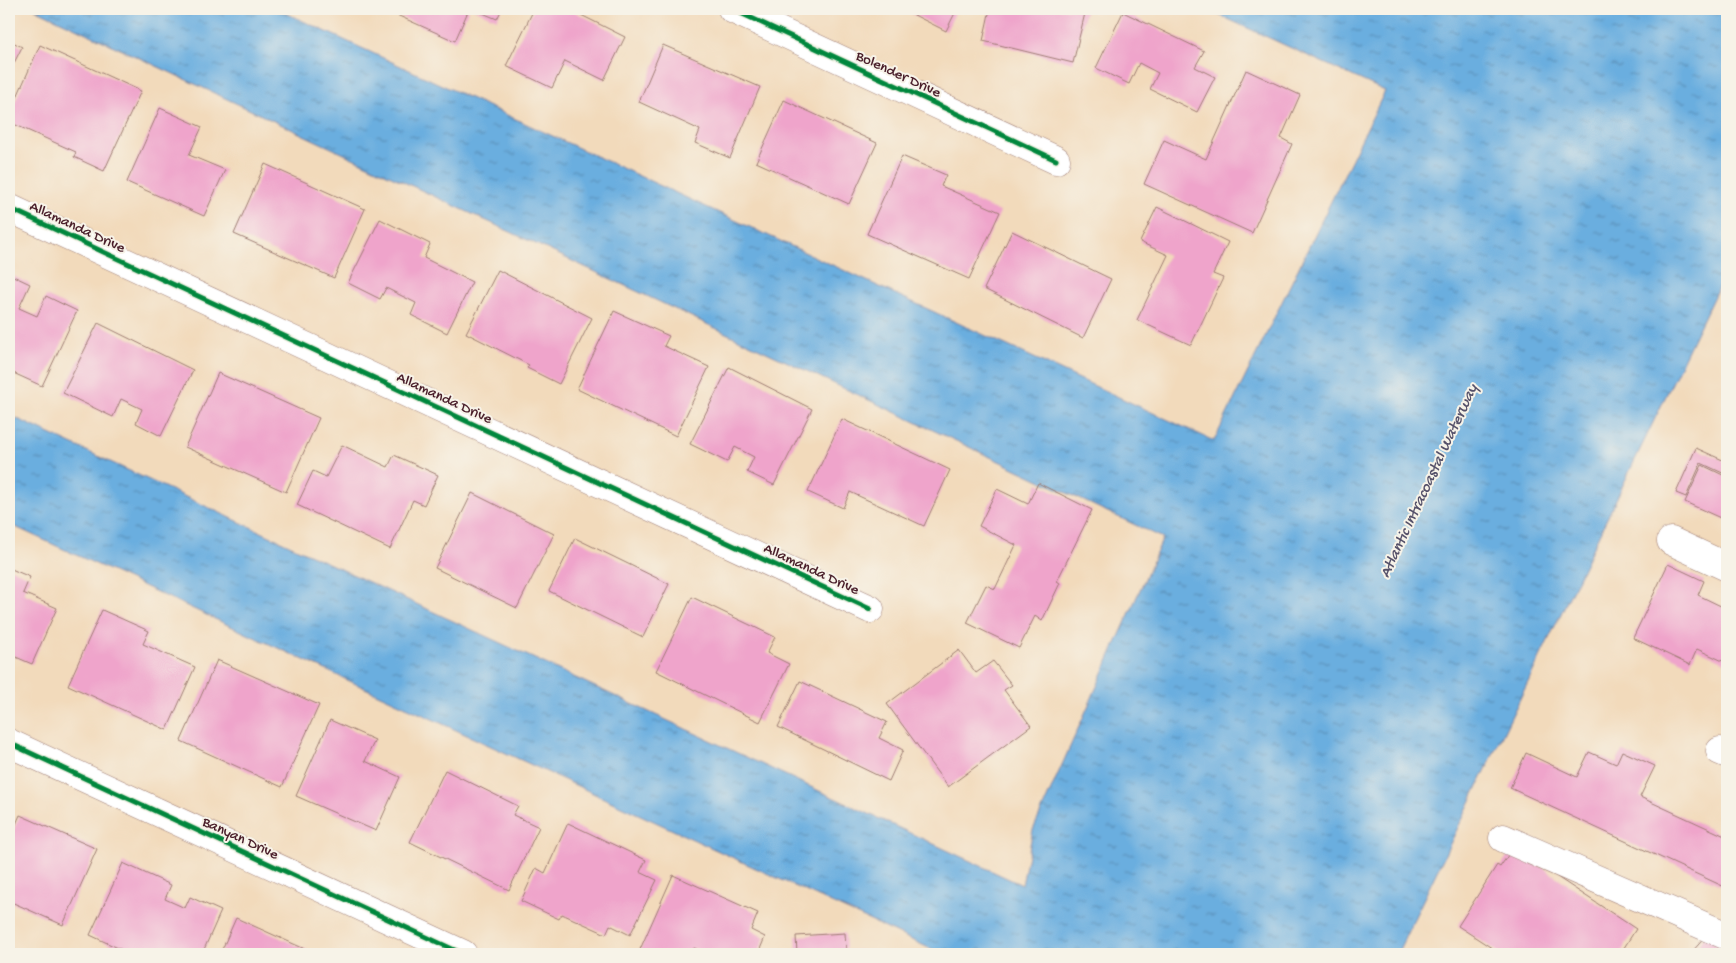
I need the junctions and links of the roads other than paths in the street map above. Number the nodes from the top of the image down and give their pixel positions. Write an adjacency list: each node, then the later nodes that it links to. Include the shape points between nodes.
1 (732, 9): 2 (street, Bolender Drive)
2 (1056, 160)
3 (9, 208): 6 (street, Allamanda Drive)
4 (1671, 541): 5 (street)
5 (1727, 567)
6 (870, 609)
7 (9, 743): 10 (street, Banyan Drive)
8 (1503, 838): 9 (street)
9 (1727, 936)
10 (462, 954)

